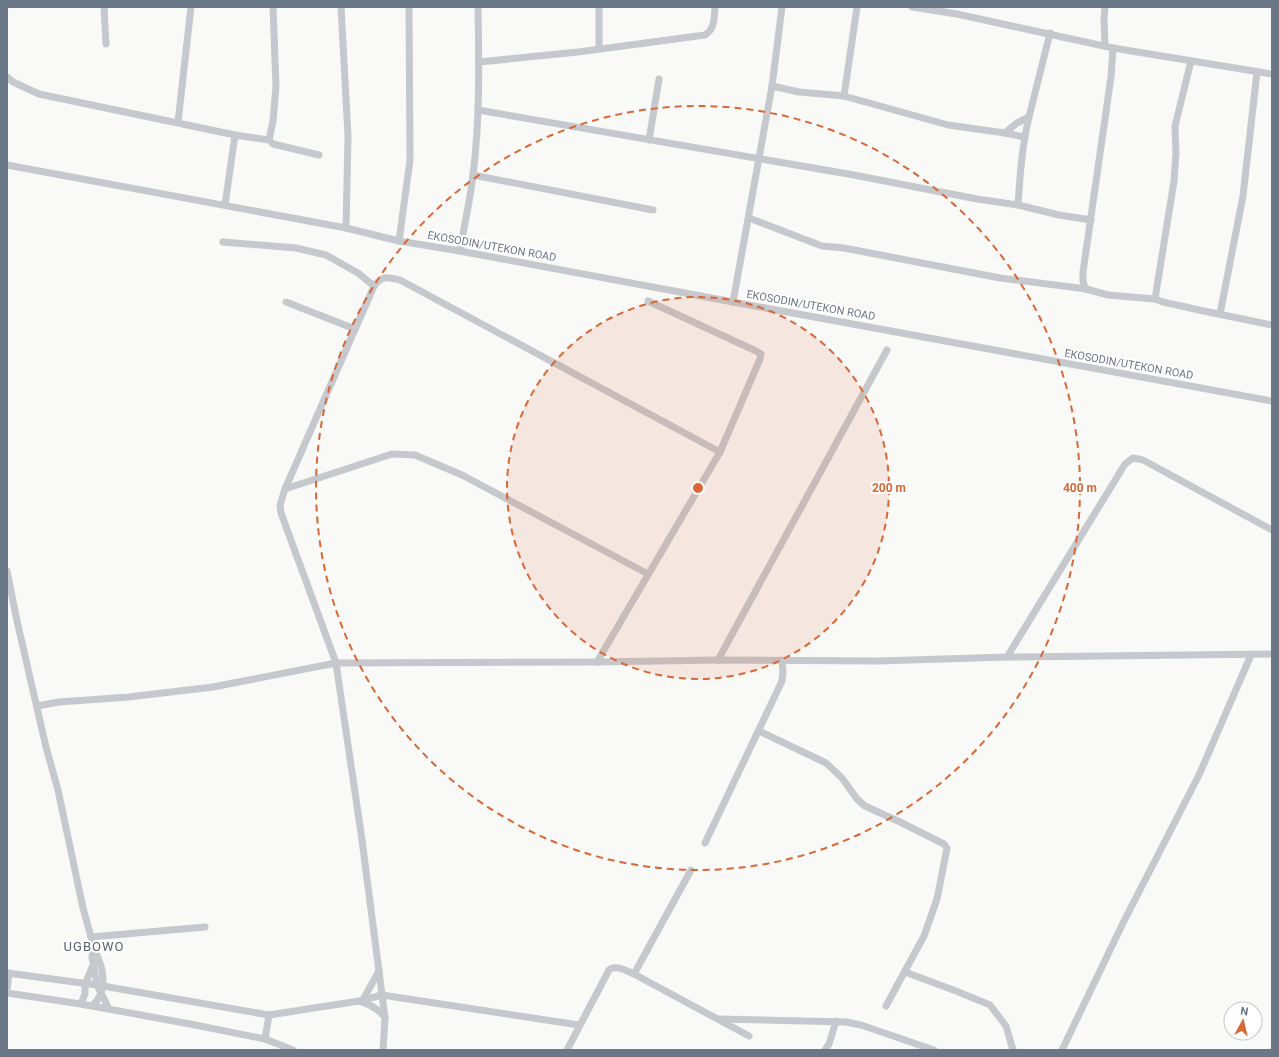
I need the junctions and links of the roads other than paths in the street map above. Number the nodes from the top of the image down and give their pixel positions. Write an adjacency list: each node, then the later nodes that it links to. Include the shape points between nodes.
1 (104, 7): 14 (street)
2 (191, 7): 28 (street)
3 (273, 7): 32 (street, via 276,86)
4 (341, 7): 43 (street, via 348,136)
5 (409, 7): 44 (street, via 410,160)
6 (478, 7): 19 (street)
7 (599, 7): 17 (street)
8 (715, 7): 17 (street, via 713,27 705,35)
9 (782, 7): 24 (street)
10 (857, 7): 25 (street)
11 (912, 7): 13 (street)
12 (1105, 7): 15 (street)
13 (1050, 33): 15 (street); 27 (street)
14 (106, 44)
15 (1105, 46): 16 (street)
16 (1113, 48): 18 (street); 42 (street)
17 (599, 49): 19 (street)
18 (1191, 61): 20 (street); 49 (street, via 1175,126 1174,181)
19 (479, 62): 26 (street)
20 (1257, 72): 21 (street); 53 (street, via 1243,196)
21 (1272, 74)
22 (7, 77): 28 (street, via 39,94)
23 (659, 79): 33 (street)
24 (772, 86): 25 (street, via 798,92); 35 (street)
25 (844, 96): 29 (street, via 948,125)
26 (478, 110): 33 (street); 37 (street)
27 (1029, 117): 29 (street); 31 (street)
28 (178, 122): 30 (street)
29 (1004, 133): 31 (street)
30 (235, 134): 32 (street); 38 (street)
31 (1024, 137): 39 (street)
32 (270, 140): 34 (street, via 273,144)
33 (649, 140): 35 (street)
34 (319, 154)
35 (758, 159): 39 (street); 41 (street)
36 (7, 165): 38 (street, EKOSODIN/UTEKON ROAD)
37 (473, 175): 40 (street); 46 (street)
38 (225, 205): 43 (street, EKOSODIN/UTEKON ROAD)
39 (1018, 205): 42 (street)
40 (653, 210)
41 (748, 218): 48 (street, via 822,246 1000,278); 52 (street)
42 (1091, 220): 48 (street, via 1083,272)
43 (346, 228): 44 (street, EKOSODIN/UTEKON ROAD)
44 (399, 241): 46 (street, EKOSODIN/UTEKON ROAD)
45 (223, 242): 47 (street, via 296,248 326,255 358,273)
46 (460, 251): 52 (street, EKOSODIN/UTEKON ROAD)
47 (374, 286): 55 (street); 58 (street, via 380,279 388,277 400,280)
48 (1086, 289): 49 (street, via 1108,295)
49 (1155, 299): 53 (street)
50 (648, 301): 58 (street, via 761,354)
51 (286, 302): 55 (street)
52 (733, 302): 57 (street, EKOSODIN/UTEKON ROAD)
53 (1220, 314): 54 (street)
54 (1272, 325)
55 (355, 329): 59 (street)
56 (887, 350): 66 (street)
57 (1272, 401)
58 (720, 452): 62 (street)
59 (285, 489): 62 (street, via 392,454 415,455 462,475); 69 (street, via 280,505 281,513)
60 (1272, 530): 65 (street, via 1143,460 1133,458 1124,464)
61 (7, 571): 70 (street)
62 (648, 574): 68 (street)
63 (1272, 654): 64 (street)
64 (1251, 655): 65 (street); 105 (street, via 1201,770)
65 (1007, 657): 67 (street)
66 (718, 660): 67 (street); 68 (street)
67 (782, 661): 71 (street, via 782,681)
68 (597, 662): 69 (street)
69 (336, 663): 70 (street, via 213,687); 78 (street)
70 (37, 706): 75 (street)
71 (759, 731): 72 (street); 79 (street, via 826,762 865,806 944,844 947,848 937,899 924,936)
72 (705, 843)
73 (691, 870): 81 (street)
74 (205, 927): 75 (street)
75 (91, 937): 76 (street)
76 (93, 948): 77 (street); 83 (street, via 103,971)
77 (94, 965): 82 (street); 83 (street)
78 (379, 971): 86 (street); 87 (street)
79 (905, 972): 90 (street); 104 (street, via 990,1005 1006,1026)
80 (8, 973): 82 (street); 84 (street)
81 (634, 974): 94 (street); 96 (street, via 611,968)
82 (85, 984): 83 (street); 88 (street)
83 (103, 988): 89 (street, via 97,1002); 91 (street); 92 (street)
84 (7, 990)
85 (7, 993): 88 (street)
86 (382, 995): 87 (street); 93 (street); 96 (street)
87 (362, 1000): 92 (street); 93 (street, via 378,1009)
88 (81, 1004): 89 (street)
89 (92, 1006): 91 (street)
90 (886, 1006)
91 (109, 1009): 98 (street)
92 (269, 1015): 98 (street)
93 (385, 1018): 100 (street)
94 (716, 1019): 95 (street); 97 (street)
95 (836, 1021): 102 (street); 103 (street, via 862,1025)
96 (580, 1025): 101 (street)
97 (749, 1036)
98 (265, 1039): 99 (street)
99 (293, 1050)
100 (383, 1050)
101 (567, 1050)
102 (825, 1050)
103 (934, 1050)
104 (1013, 1050)
105 (1062, 1050)

